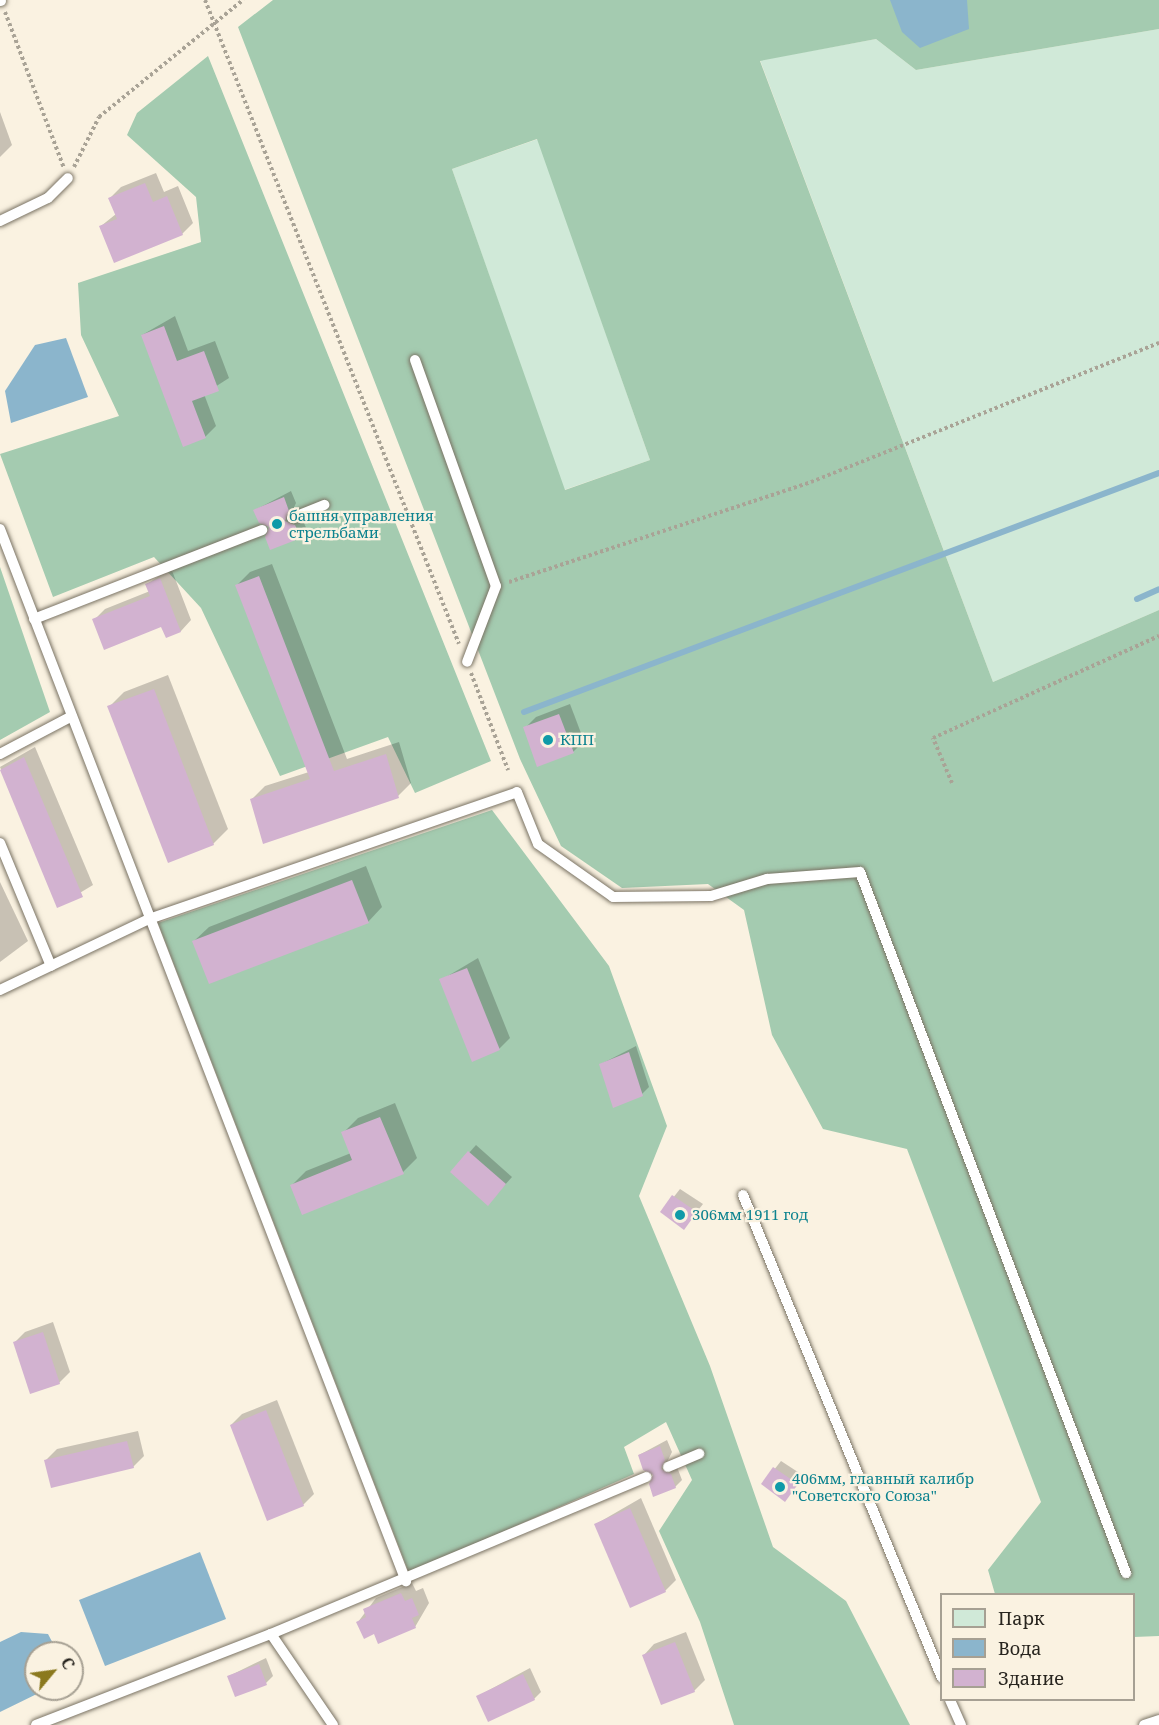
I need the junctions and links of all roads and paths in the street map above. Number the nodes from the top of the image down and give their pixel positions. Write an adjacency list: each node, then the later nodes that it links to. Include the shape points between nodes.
1 (205, 0): 4 (path)
2 (243, 0): 4 (path)
3 (0, 1): 5 (path)
4 (214, 21): 5 (path, via 99,117); 16 (path)
5 (68, 178): 6 (lane, via 48,198)
6 (0, 221)
7 (1159, 344): 13 (path, via 811,482)
8 (415, 360): 13 (lane)
9 (324, 505): 10 (lane)
10 (292, 518)
11 (0, 529): 14 (lane)
12 (262, 530): 14 (lane)
13 (496, 586): 16 (lane)
14 (34, 619): 17 (lane)
15 (1159, 636): 20 (path, via 933,738)
16 (466, 662): 19 (path)
17 (72, 716): 18 (lane); 22 (lane)
18 (0, 754)
19 (508, 770)
20 (952, 783)
21 (0, 843): 23 (lane)
22 (149, 919): 23 (lane); 29 (lane, via 517,792 538,844 613,897 711,896 767,879 860,872); 30 (lane)
23 (51, 966): 24 (lane)
24 (0, 990)
25 (743, 1195): 32 (lane)
26 (699, 1454): 27 (lane)
27 (668, 1467)
28 (646, 1477): 30 (lane)
29 (1126, 1573)
30 (406, 1581): 31 (lane)
31 (271, 1634): 35 (lane); 36 (lane)
32 (940, 1673)
33 (950, 1701): 37 (lane)
34 (1159, 1720): 38 (lane)
35 (36, 1725)
36 (333, 1725)
37 (961, 1725)
38 (1144, 1725)

